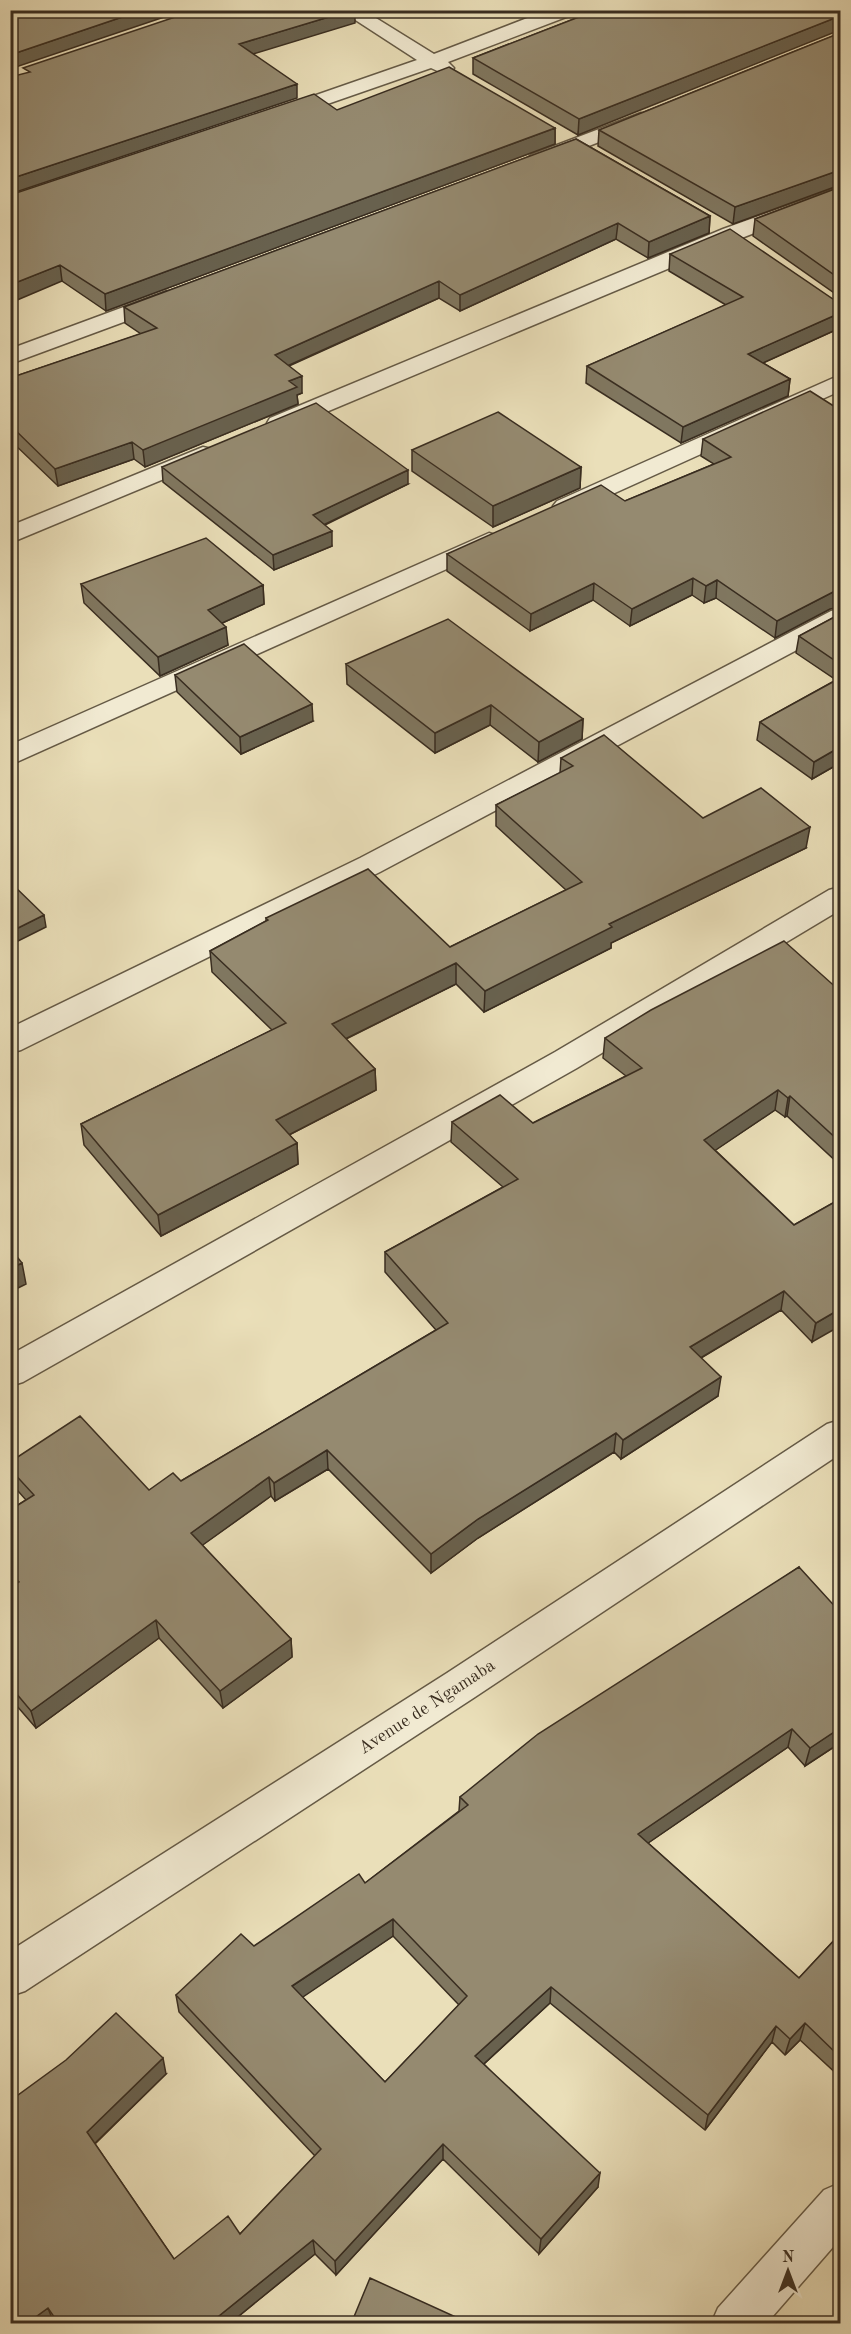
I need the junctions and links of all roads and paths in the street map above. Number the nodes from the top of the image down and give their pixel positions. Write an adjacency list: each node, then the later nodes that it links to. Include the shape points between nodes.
1 (350, 10): 3 (street)
2 (567, 10): 3 (street)
3 (433, 61): 4 (street); 6 (street)
4 (464, 79)
5 (664, 109): 8 (street)
6 (256, 122)
7 (556, 133): 8 (street)
8 (576, 145): 9 (street); 10 (street)
9 (597, 157)
10 (521, 166)
11 (840, 193): 13 (street)
12 (710, 222): 13 (street)
13 (740, 240): 17 (street)
14 (188, 290): 15 (street)
15 (10, 357)
16 (840, 382): 19 (street)
17 (261, 430)
18 (229, 444): 21 (street)
19 (543, 516)
20 (511, 531): 23 (street)
21 (10, 535)
22 (840, 617): 25 (street, via 370,865)
23 (10, 756)
24 (840, 897): 26 (street, via 566,1060)
25 (10, 1042)
26 (10, 1372)
27 (840, 1435): 28 (street, Avenue de Ngamaba)
28 (10, 1976)
29 (840, 2206): 30 (street)
30 (734, 2324)

